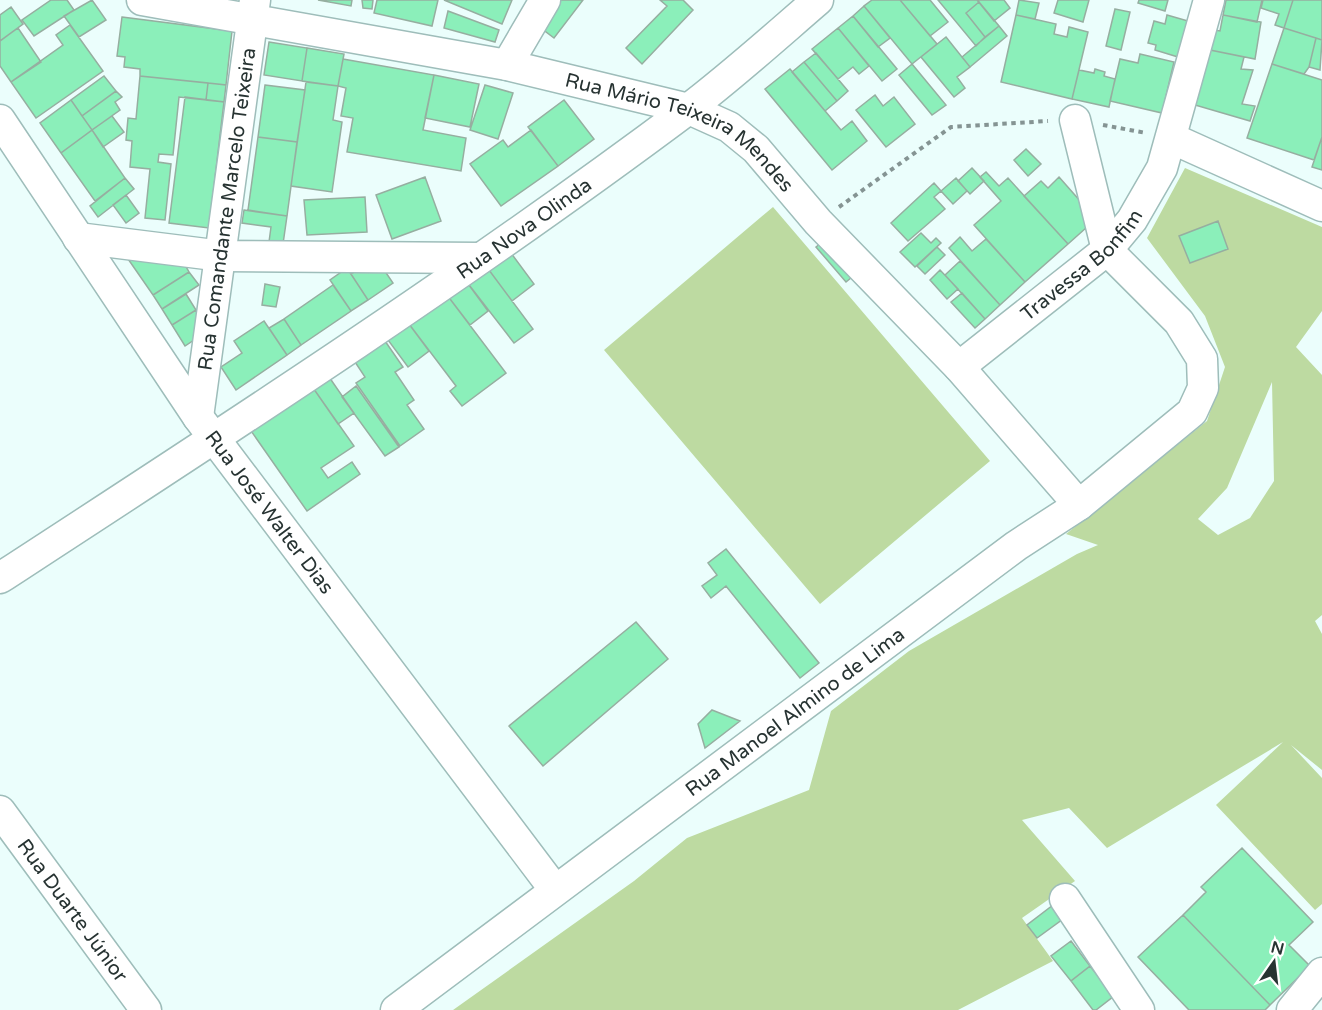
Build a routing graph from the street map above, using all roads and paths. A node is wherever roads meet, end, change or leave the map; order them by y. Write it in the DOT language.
graph roads {
  1 [pos="142,0"];
  2 [pos="545,0"];
  3 [pos="818,0"];
  4 [pos="1209,0"];
  5 [pos="253,11"];
  6 [pos="507,65"];
  7 [pos="689,109"];
  8 [pos="0,120"];
  9 [pos="1075,120"];
  10 [pos="1171,138"];
  11 [pos="1322,206"];
  12 [pos="818,222"];
  13 [pos="78,238"];
  14 [pos="1107,250"];
  15 [pos="222,256"];
  16 [pos="480,258"];
  17 [pos="959,367"];
  18 [pos="207,428"];
  19 [pos="1079,505"];
  20 [pos="0,578"];
  21 [pos="0,811"];
  22 [pos="555,890"];
  23 [pos="1065,899"];
  24 [pos="1322,973"];
  25 [pos="146,1010"];
  26 [pos="396,1010"];
  27 [pos="1139,1010"];
  28 [pos="1292,1010"];
  1 -- 5 [label="street, Rua Mário Teixeira Mendes"];
  2 -- 6 [label="street"];
  3 -- 7 [label="street, Rua Nova Olinda"];
  4 -- 10 [label="street, Travessa Bonfim"];
  5 -- 6 [label="street, Rua Mário Teixeira Mendes"];
  5 -- 15 [label="street, Rua Comandante Marcelo Teixeira"];
  6 -- 7 [label="street, Rua Mário Teixeira Mendes"];
  7 -- 12 [label="street, Rua Mário Teixeira Mendes"];
  7 -- 16 [label="street, Rua Nova Olinda"];
  8 -- 13 [label="street, Rua José Walter Dias"];
  9 -- 10 [label="path"];
  9 -- 12 [label="path"];
  9 -- 14 [label="street"];
  10 -- 11 [label="street"];
  10 -- 14 [label="street, Travessa Bonfim"];
  12 -- 17 [label="street, Rua Mário Teixeira Mendes"];
  13 -- 15 [label="street"];
  13 -- 18 [label="street, Rua José Walter Dias"];
  14 -- 17 [label="street, Travessa Bonfim"];
  14 -- 19 [label="street, Rua Manoel Almino de Lima"];
  15 -- 16 [label="street"];
  15 -- 18 [label="street, Rua Comandante Marcelo Teixeira"];
  16 -- 18 [label="street, Rua Nova Olinda"];
  17 -- 19 [label="street, Rua Mário Teixeira Mendes"];
  18 -- 20 [label="street, Rua Nova Olinda"];
  18 -- 22 [label="street, Rua José Walter Dias"];
  19 -- 22 [label="street, Rua Manoel Almino de Lima"];
  21 -- 25 [label="street, Rua Duarte Júnior"];
  22 -- 26 [label="street, Rua Manoel Almino de Lima"];
  23 -- 27 [label="street"];
  24 -- 28 [label="street"];
}
